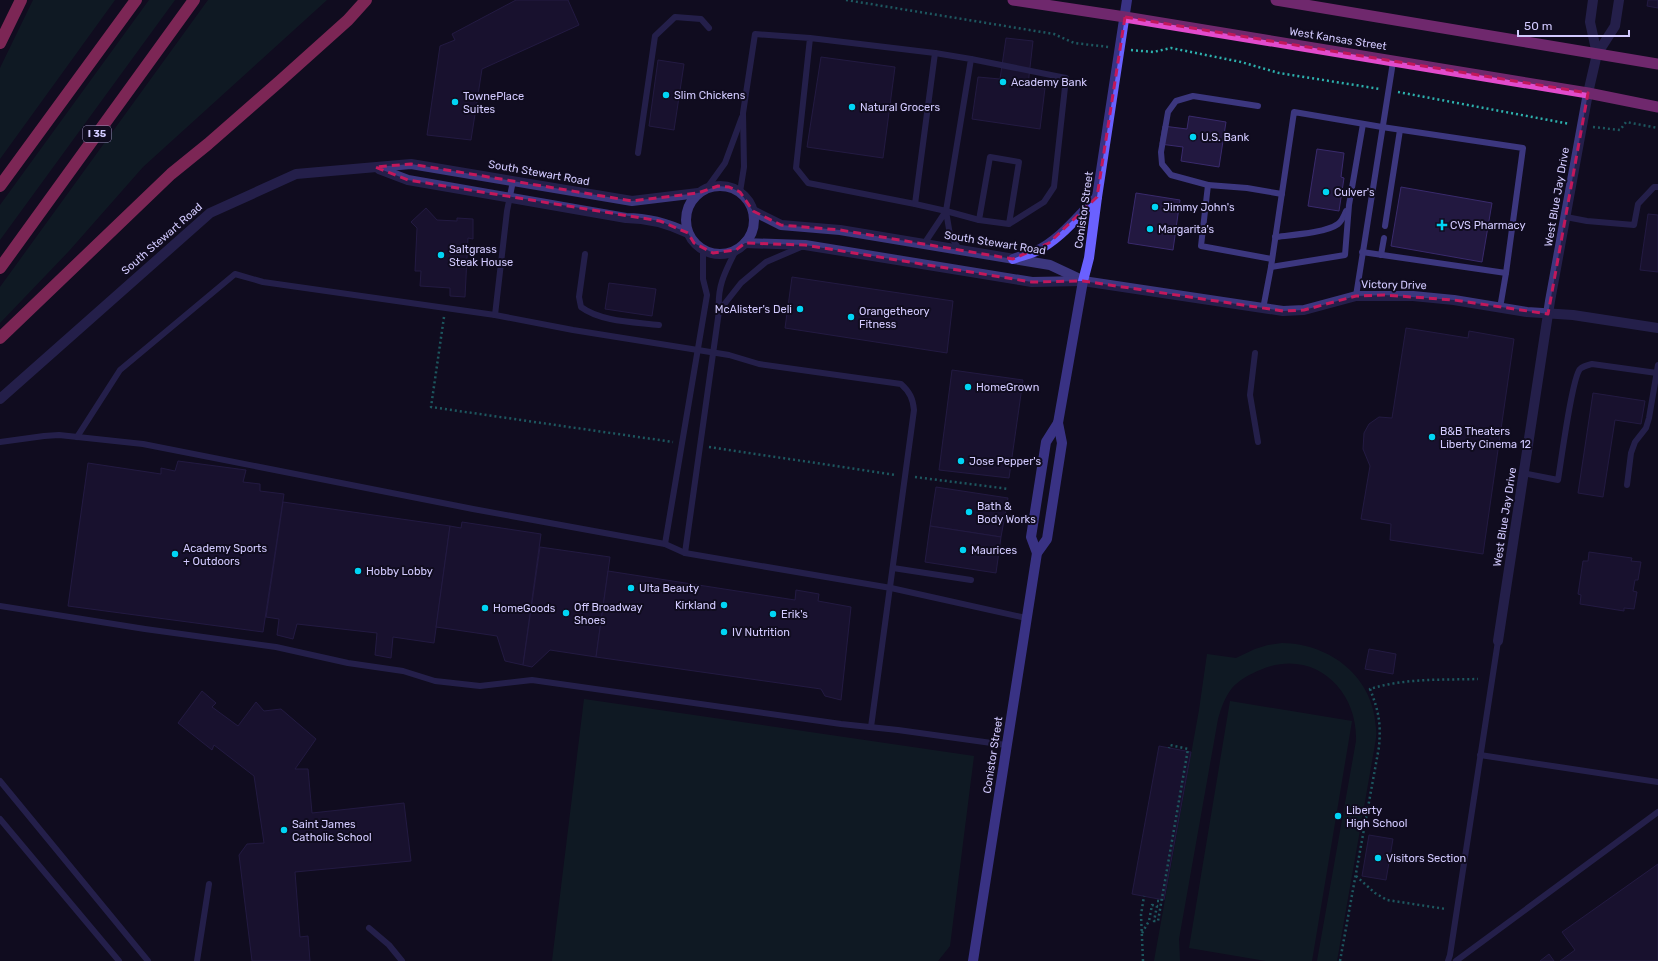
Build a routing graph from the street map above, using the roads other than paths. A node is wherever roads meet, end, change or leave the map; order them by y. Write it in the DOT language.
graph roads {
  1 [pos="21,0"];
  2 [pos="136,0"];
  3 [pos="194,0"];
  4 [pos="366,0"];
  5 [pos="1013,0"];
  6 [pos="1127,0"];
  7 [pos="1276,0"];
  8 [pos="1593,0"];
  9 [pos="1619,0"];
  10 [pos="1125,17"];
  11 [pos="709,28"];
  12 [pos="810,38"];
  13 [pos="0,43"];
  14 [pos="935,53"];
  15 [pos="1597,54"];
  16 [pos="971,59"];
  17 [pos="1393,62"];
  18 [pos="1658,64"];
  19 [pos="1588,94"];
  20 [pos="1258,106"];
  21 [pos="1658,107"];
  22 [pos="743,113"];
  23 [pos="1363,124"];
  24 [pos="1382,127"];
  25 [pos="1400,130"];
  26 [pos="638,153"];
  27 [pos="375,167"];
  28 [pos="513,181"];
  29 [pos="1208,185"];
  30 [pos="0,186"];
  31 [pos="1658,187"];
  32 [pos="708,188"];
  33 [pos="740,192"];
  34 [pos="698,193"];
  35 [pos="1282,194"];
  36 [pos="510,197"];
  37 [pos="1097,197"];
  38 [pos="915,204"];
  39 [pos="1349,205"];
  40 [pos="753,211"];
  41 [pos="946,211"];
  42 [pos="1566,217"];
  43 [pos="979,220"];
  44 [pos="1009,224"];
  45 [pos="1385,226"];
  46 [pos="688,233"];
  47 [pos="1275,237"];
  48 [pos="1384,238"];
  49 [pos="745,243"];
  50 [pos="924,244"];
  51 [pos="805,245"];
  52 [pos="959,249"];
  53 [pos="703,250"];
  54 [pos="736,250"];
  55 [pos="1362,252"];
  56 [pos="585,254"];
  57 [pos="1381,255"];
  58 [pos="1013,259"];
  59 [pos="1272,259"];
  60 [pos="1271,267"];
  61 [pos="0,268"];
  62 [pos="1506,273"];
  63 [pos="1083,281"];
  64 [pos="1356,296"];
  65 [pos="1500,308"];
  66 [pos="1263,309"];
  67 [pos="719,311"];
  68 [pos="1548,314"];
  69 [pos="495,315"];
  70 [pos="659,325"];
  71 [pos="1658,328"];
  72 [pos="0,338"];
  73 [pos="698,351"];
  74 [pos="713,353"];
  75 [pos="1254,353"];
  76 [pos="1658,365"];
  77 [pos="1657,373"];
  78 [pos="0,399"];
  79 [pos="1058,423"];
  80 [pos="76,436"];
  81 [pos="0,442"];
  82 [pos="1258,442"];
  83 [pos="1523,473"];
  84 [pos="1627,485"];
  85 [pos="665,544"];
  86 [pos="685,553"];
  87 [pos="1037,553"];
  88 [pos="893,568"];
  89 [pos="971,580"];
  90 [pos="891,588"];
  91 [pos="0,606"];
  92 [pos="1026,618"];
  93 [pos="1498,641"];
  94 [pos="871,727"];
  95 [pos="1006,745"];
  96 [pos="1480,755"];
  97 [pos="0,781"];
  98 [pos="1658,782"];
  99 [pos="1658,812"];
  100 [pos="0,819"];
  101 [pos="209,884"];
  102 [pos="369,928"];
  103 [pos="119,961"];
  104 [pos="148,961"];
  105 [pos="197,961"];
  106 [pos="402,961"];
  107 [pos="973,961"];
  108 [pos="1448,961"];
  109 [pos="1456,961"];
  1 -- 13 [label="highway"];
  2 -- 30 [label="highway"];
  3 -- 61 [label="highway, I 35"];
  4 -- 72 [label="highway"];
  5 -- 10 [label="highway, West Kansas Street"];
  6 -- 10 [label="main road, Conistor Street"];
  7 -- 15 [label="highway"];
  8 -- 15 [label="street"];
  9 -- 15 [label="street"];
  10 -- 17 [label="highway, West Kansas Street"];
  10 -- 37 [label="main road, Conistor Street"];
  11 -- 26 [label="lane"];
  12 -- 14 [label="lane"];
  12 -- 22 [label="lane"];
  12 -- 38 [label="lane"];
  14 -- 16 [label="lane"];
  14 -- 38 [label="lane"];
  15 -- 18 [label="highway"];
  15 -- 19 [label="street, West Blue Jay Drive"];
  16 -- 41 [label="lane"];
  16 -- 44 [label="lane"];
  17 -- 19 [label="highway, West Kansas Street"];
  17 -- 24 [label="lane"];
  19 -- 21 [label="highway, West Kansas Street"];
  19 -- 42 [label="street, West Blue Jay Drive"];
  20 -- 29 [label="lane"];
  22 -- 32 [label="lane"];
  22 -- 33 [label="lane"];
  23 -- 24 [label="lane"];
  23 -- 35 [label="lane"];
  23 -- 39 [label="lane"];
  24 -- 25 [label="lane"];
  24 -- 55 [label="lane"];
  25 -- 45 [label="lane"];
  25 -- 62 [label="lane"];
  27 -- 28 [label="street, South Stewart Road"];
  27 -- 36 [label="street, South Stewart Road"];
  27 -- 78 [label="street, South Stewart Road"];
  28 -- 34 [label="street, South Stewart Road"];
  28 -- 36 [label="lane"];
  29 -- 35 [label="lane"];
  29 -- 59 [label="lane"];
  31 -- 42 [label="lane"];
  32 -- 33 [label="street"];
  32 -- 34 [label="street"];
  33 -- 40 [label="street"];
  34 -- 46 [label="street"];
  35 -- 47 [label="lane"];
  36 -- 46 [label="street, South Stewart Road"];
  36 -- 69 [label="lane"];
  37 -- 58 [label="main road"];
  37 -- 63 [label="main road, Conistor Street"];
  38 -- 41 [label="lane"];
  39 -- 47 [label="lane"];
  39 -- 60 [label="lane"];
  40 -- 49 [label="street"];
  40 -- 50 [label="street, South Stewart Road"];
  41 -- 43 [label="lane"];
  41 -- 50 [label="lane"];
  41 -- 52 [label="lane"];
  42 -- 68 [label="street, West Blue Jay Drive"];
  43 -- 44 [label="lane"];
  43 -- 44 [label="lane"];
  46 -- 53 [label="street"];
  47 -- 59 [label="lane"];
  48 -- 57 [label="lane"];
  49 -- 51 [label="street"];
  49 -- 54 [label="street"];
  50 -- 52 [label="street, South Stewart Road"];
  51 -- 63 [label="street"];
  51 -- 67 [label="lane"];
  52 -- 58 [label="street, South Stewart Road"];
  53 -- 54 [label="street"];
  53 -- 73 [label="lane"];
  54 -- 67 [label="lane"];
  55 -- 57 [label="lane"];
  55 -- 64 [label="lane"];
  56 -- 70 [label="lane"];
  57 -- 62 [label="lane"];
  58 -- 63 [label="street, South Stewart Road"];
  59 -- 60 [label="lane"];
  60 -- 66 [label="lane"];
  62 -- 65 [label="lane"];
  63 -- 66 [label="street, Victory Drive"];
  63 -- 79 [label="main road, Conistor Street"];
  64 -- 65 [label="street, Victory Drive"];
  64 -- 66 [label="street, Victory Drive"];
  65 -- 68 [label="street, Victory Drive"];
  67 -- 74 [label="lane"];
  68 -- 71 [label="street, Victory Drive"];
  68 -- 83 [label="street, West Blue Jay Drive"];
  69 -- 73 [label="lane"];
  69 -- 80 [label="lane"];
  73 -- 74 [label="lane"];
  73 -- 85 [label="lane"];
  74 -- 86 [label="lane"];
  74 -- 88 [label="lane"];
  75 -- 82 [label="lane"];
  76 -- 77 [label="lane"];
  77 -- 83 [label="lane"];
  77 -- 84 [label="lane"];
  79 -- 87 [label="main road, Conistor Street"];
  79 -- 87 [label="main road, Conistor Street"];
  80 -- 81 [label="lane"];
  80 -- 85 [label="lane"];
  83 -- 93 [label="street, West Blue Jay Drive"];
  85 -- 86 [label="lane"];
  86 -- 90 [label="lane"];
  87 -- 92 [label="main road, Conistor Street"];
  88 -- 89 [label="lane"];
  88 -- 90 [label="lane"];
  90 -- 92 [label="lane"];
  90 -- 94 [label="lane"];
  91 -- 94 [label="lane"];
  92 -- 95 [label="main road, Conistor Street"];
  93 -- 96 [label="lane, West Blue Jay Drive"];
  94 -- 95 [label="lane"];
  95 -- 107 [label="main road, Conistor Street"];
  96 -- 98 [label="lane"];
  96 -- 108 [label="lane, West Blue Jay Drive"];
  97 -- 104 [label="lane"];
  99 -- 109 [label="lane"];
  100 -- 103 [label="lane"];
  101 -- 105 [label="lane"];
  102 -- 106 [label="lane"];
}
